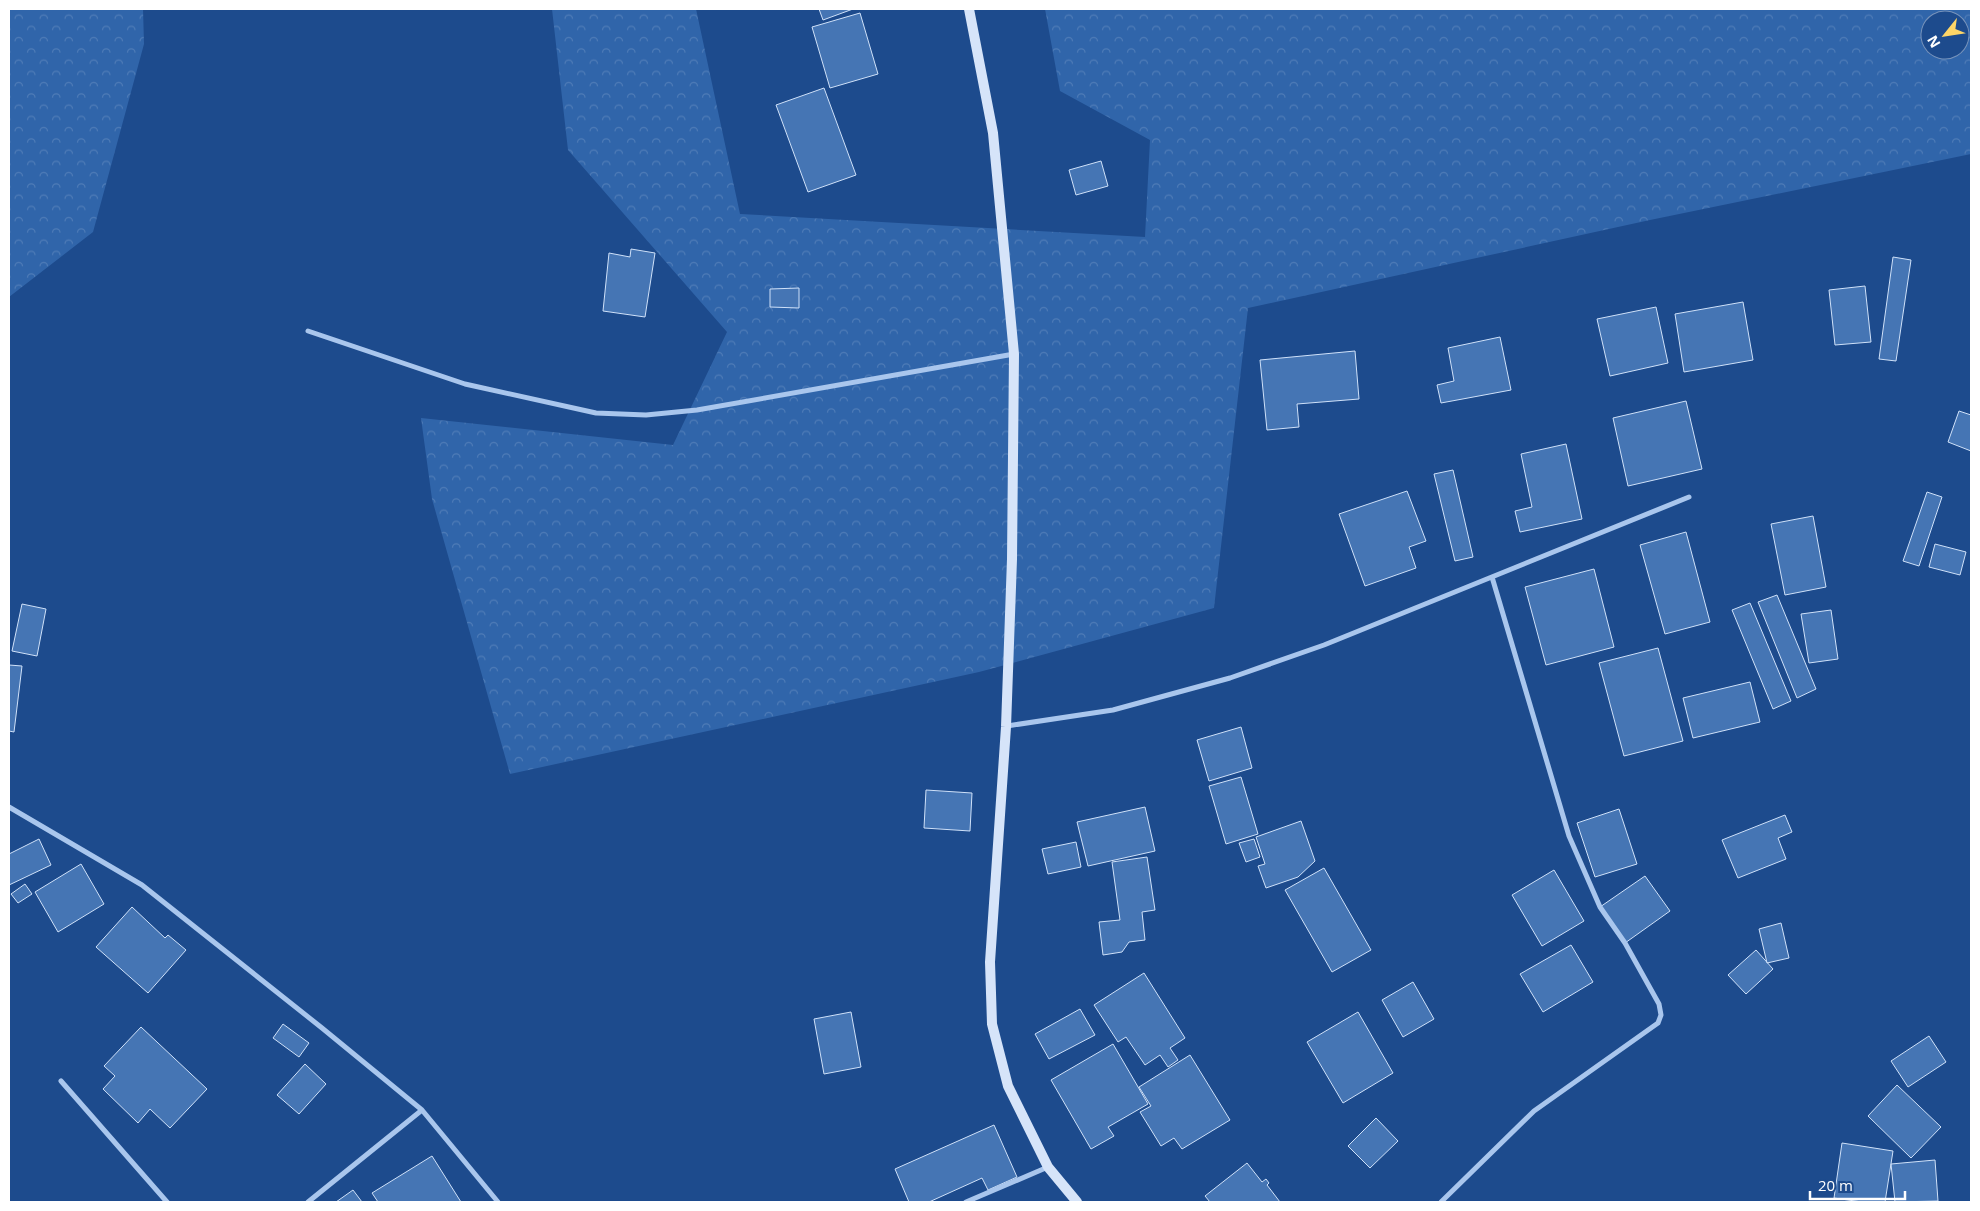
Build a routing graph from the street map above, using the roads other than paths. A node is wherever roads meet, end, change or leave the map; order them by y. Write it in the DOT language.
graph roads {
  1 [pos="969,9"];
  2 [pos="308,331"];
  3 [pos="1014,354"];
  4 [pos="1688,496"];
  5 [pos="1492,577"];
  6 [pos="1006,726"];
  7 [pos="9,808"];
  8 [pos="61,1081"];
  9 [pos="422,1110"];
  10 [pos="1048,1167"];
  11 [pos="167,1202"];
  12 [pos="308,1202"];
  13 [pos="498,1202"];
  14 [pos="966,1202"];
  15 [pos="1077,1202"];
  16 [pos="1441,1202"];
  1 -- 3 [label="street"];
  2 -- 3 [label="street"];
  3 -- 6 [label="street"];
  4 -- 5 [label="street"];
  5 -- 6 [label="street"];
  5 -- 16 [label="street"];
  6 -- 10 [label="street"];
  7 -- 9 [label="street"];
  8 -- 11 [label="street"];
  9 -- 12 [label="street"];
  9 -- 13 [label="street"];
  10 -- 14 [label="street"];
  10 -- 15 [label="street"];
}
